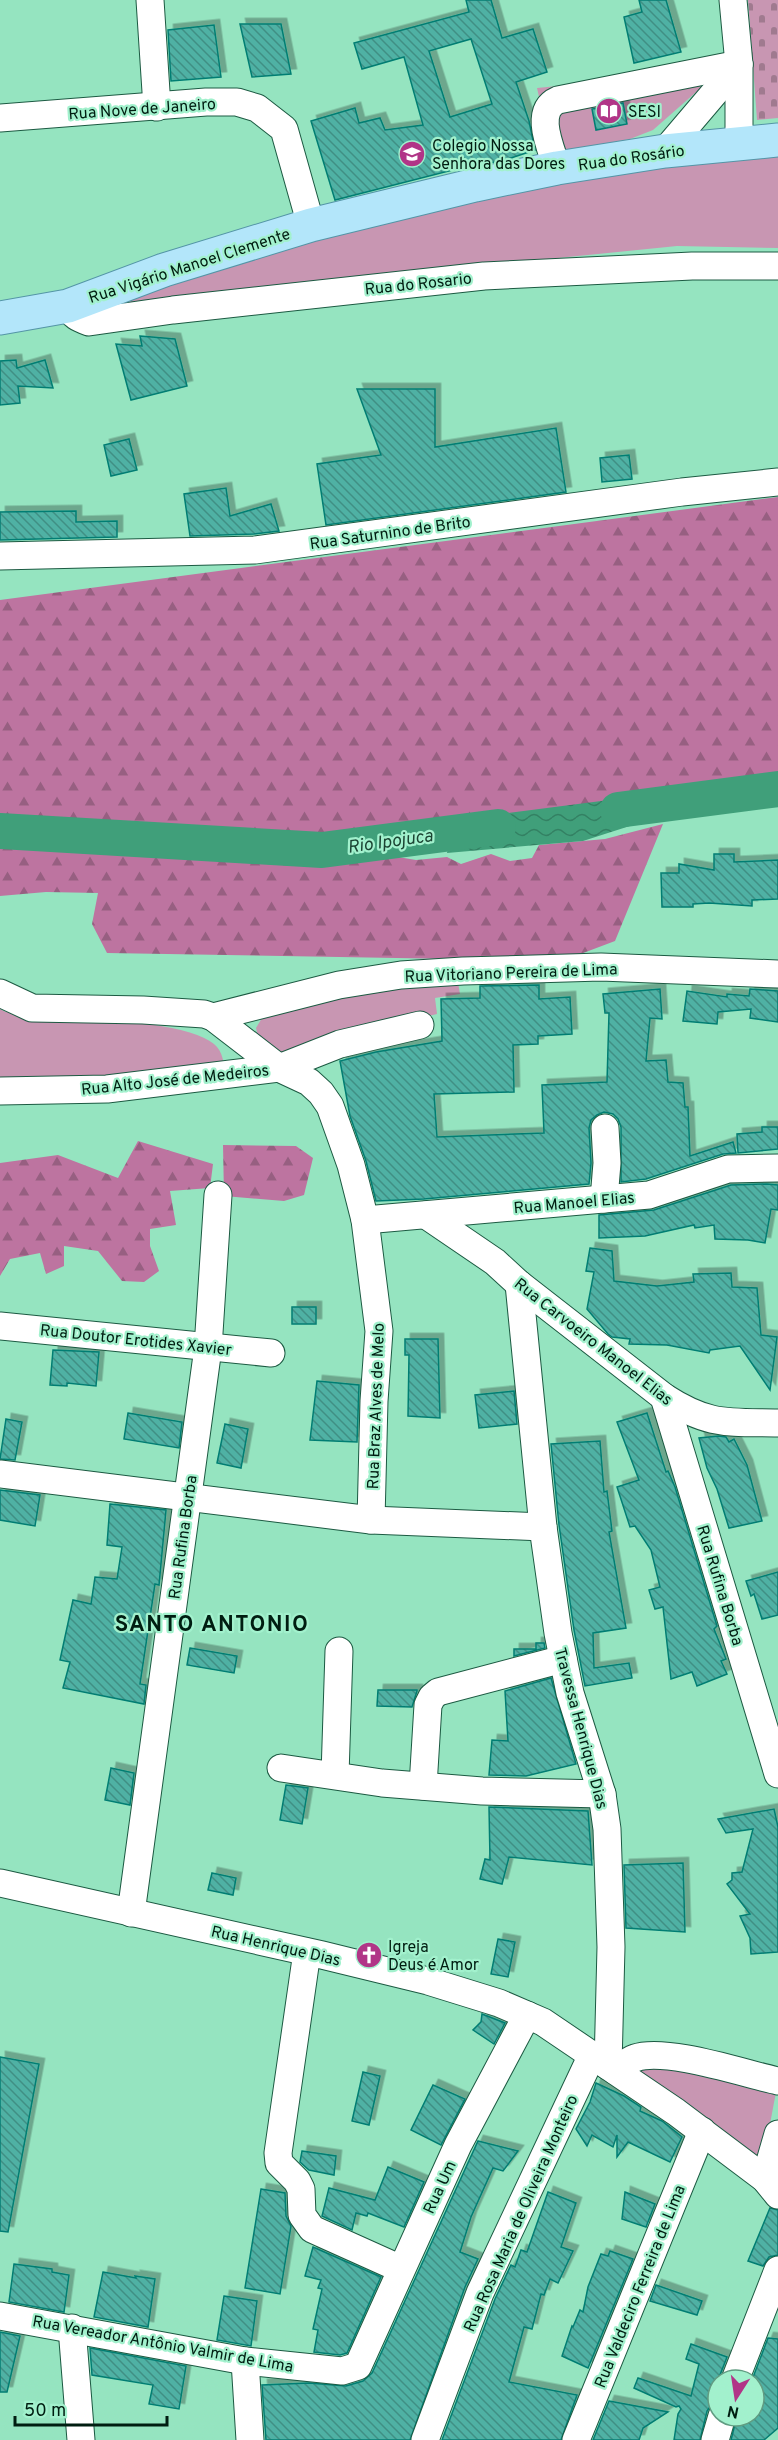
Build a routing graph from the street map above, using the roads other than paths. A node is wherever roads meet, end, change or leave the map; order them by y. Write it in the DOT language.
graph roads {
  1 [pos="150,0"];
  2 [pos="734,0"];
  3 [pos="739,64"];
  4 [pos="157,107"];
  5 [pos="0,118"];
  6 [pos="778,140"];
  7 [pos="739,142"];
  8 [pos="665,151"];
  9 [pos="557,168"];
  10 [pos="311,225"];
  11 [pos="778,266"];
  12 [pos="68,306"];
  13 [pos="0,318"];
  14 [pos="778,482"];
  15 [pos="0,556"];
  16 [pos="778,974"];
  17 [pos="0,993"];
  18 [pos="213,1017"];
  19 [pos="420,1025"];
  20 [pos="279,1068"];
  21 [pos="0,1091"];
  22 [pos="605,1128"];
  23 [pos="778,1168"];
  24 [pos="218,1195"];
  25 [pos="604,1200"];
  26 [pos="426,1215"];
  27 [pos="365,1220"];
  28 [pos="519,1284"];
  29 [pos="0,1326"];
  30 [pos="208,1348"];
  31 [pos="271,1353"];
  32 [pos="664,1397"];
  33 [pos="778,1423"];
  34 [pos="0,1474"];
  35 [pos="187,1499"];
  36 [pos="371,1520"];
  37 [pos="543,1527"];
  38 [pos="339,1651"];
  39 [pos="563,1659"];
  40 [pos="777,1767"];
  41 [pos="281,1768"];
  42 [pos="335,1775"];
  43 [pos="423,1786"];
  44 [pos="602,1794"];
  45 [pos="0,1883"];
  46 [pos="131,1913"];
  47 [pos="307,1952"];
  48 [pos="527,2015"];
  49 [pos="605,2064"];
  50 [pos="778,2081"];
  51 [pos="702,2131"];
  52 [pos="778,2134"];
  53 [pos="772,2187"];
  54 [pos="401,2269"];
  55 [pos="778,2270"];
  56 [pos="0,2316"];
  57 [pos="72,2328"];
  58 [pos="245,2361"];
  59 [pos="360,2362"];
  60 [pos="740,2368"];
  61 [pos="81,2440"];
  62 [pos="250,2440"];
  63 [pos="425,2440"];
  64 [pos="576,2440"];
  1 -- 4 [label="street"];
  2 -- 3 [label="street"];
  3 -- 7 [label="street"];
  3 -- 8 [label="street"];
  3 -- 9 [label="street"];
  4 -- 5 [label="street, Rua Nove de Janeiro"];
  4 -- 10 [label="street, Rua Nove de Janeiro"];
  6 -- 7 [label="main road, Rua do Rosário"];
  7 -- 8 [label="main road, Rua do Rosário"];
  8 -- 9 [label="main road, Rua do Rosário"];
  9 -- 10 [label="main road, Rua do Rosário"];
  10 -- 12 [label="main road, Rua Vigário Manoel Clemente"];
  11 -- 12 [label="street, Rua do Rosario"];
  12 -- 13 [label="main road, Rua Vigário Manoel Clemente"];
  14 -- 15 [label="street, Rua Saturnino de Brito"];
  16 -- 18 [label="street, Rua Vitoriano Pereira de Lima"];
  17 -- 18 [label="street, Rua Vitoriano Pereira de Lima"];
  18 -- 20 [label="street, Rua Braz Alves de Melo"];
  19 -- 20 [label="street, Rua Alto José de Medeiros"];
  20 -- 21 [label="street, Rua Alto José de Medeiros"];
  20 -- 27 [label="street, Rua Braz Alves de Melo"];
  22 -- 25 [label="street"];
  23 -- 25 [label="street, Rua Manoel Elias"];
  24 -- 30 [label="street, Rua Rufina Borba"];
  25 -- 26 [label="street, Rua Manoel Elias"];
  26 -- 27 [label="street, Rua Manoel Elias"];
  26 -- 28 [label="street, Rua Carvoeiro Manoel Elias"];
  27 -- 36 [label="street, Rua Braz Alves de Melo"];
  28 -- 32 [label="street, Rua Carvoeiro Manoel Elias"];
  28 -- 37 [label="street, Travessa Henrique Dias"];
  29 -- 30 [label="street, Rua Doutor Erotides Xavier"];
  30 -- 31 [label="street, Rua Doutor Erotides Xavier"];
  30 -- 35 [label="street, Rua Rufina Borba"];
  32 -- 33 [label="street, Rua Carvoeiro Manoel Elias"];
  32 -- 40 [label="street, Rua Rufina Borba"];
  34 -- 35 [label="street"];
  35 -- 36 [label="street"];
  35 -- 46 [label="street, Rua Rufina Borba"];
  36 -- 37 [label="street"];
  37 -- 39 [label="street, Travessa Henrique Dias"];
  38 -- 42 [label="street"];
  39 -- 43 [label="street"];
  39 -- 44 [label="street, Travessa Henrique Dias"];
  41 -- 42 [label="street"];
  42 -- 43 [label="street"];
  43 -- 44 [label="street"];
  44 -- 49 [label="street, Travessa Henrique Dias"];
  45 -- 46 [label="street, Rua Henrique Dias"];
  46 -- 47 [label="street, Rua Henrique Dias"];
  47 -- 48 [label="street, Rua Henrique Dias"];
  47 -- 54 [label="street"];
  48 -- 49 [label="street, Rua Henrique Dias"];
  48 -- 54 [label="street, Rua Um"];
  49 -- 50 [label="street"];
  49 -- 51 [label="street, Rua Henrique Dias"];
  49 -- 63 [label="street, Rua Rosa Maria de Oliveira Monteiro"];
  51 -- 53 [label="street, Rua Henrique Dias"];
  51 -- 64 [label="street, Rua Valdeciro Ferreira de Lima"];
  52 -- 53 [label="street"];
  54 -- 59 [label="street, Rua Um"];
  55 -- 60 [label="street"];
  56 -- 57 [label="street, Rua Vereador Antônio Valmir de Lima"];
  57 -- 58 [label="street, Rua Vereador Antônio Valmir de Lima"];
  57 -- 61 [label="street"];
  58 -- 59 [label="street, Rua Vereador Antônio Valmir de Lima"];
  58 -- 62 [label="street"];
}
